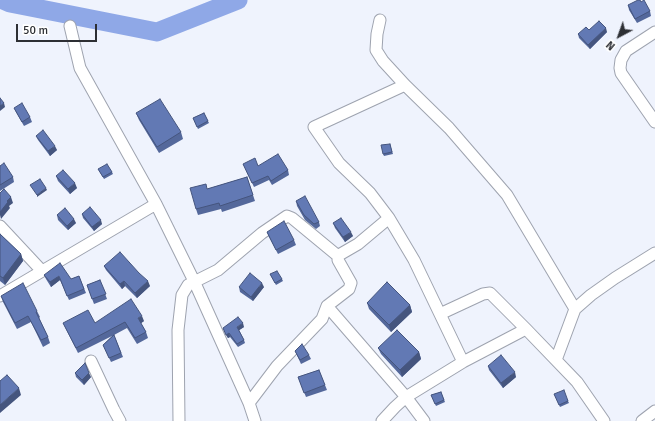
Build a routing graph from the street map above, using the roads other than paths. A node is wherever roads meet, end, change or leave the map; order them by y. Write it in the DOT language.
graph roads {
  1 [pos="380,20"];
  2 [pos="70,26"];
  3 [pos="655,32"];
  4 [pos="406,85"];
  5 [pos="655,122"];
  6 [pos="156,204"];
  7 [pos="389,218"];
  8 [pos="0,226"];
  9 [pos="655,253"];
  10 [pos="338,256"];
  11 [pos="42,271"];
  12 [pos="194,281"];
  13 [pos="0,296"];
  14 [pos="327,306"];
  15 [pos="575,309"];
  16 [pos="440,314"];
  17 [pos="526,328"];
  18 [pos="556,360"];
  19 [pos="91,361"];
  20 [pos="463,362"];
  21 [pos="406,397"];
  22 [pos="249,403"];
  23 [pos="655,411"];
  24 [pos="120,421"];
  25 [pos="179,421"];
  26 [pos="255,421"];
  27 [pos="382,421"];
  28 [pos="424,421"];
  29 [pos="604,421"];
  30 [pos="642,421"];
  1 -- 4 [label="street"];
  2 -- 6 [label="street"];
  3 -- 5 [label="street"];
  4 -- 7 [label="street"];
  4 -- 15 [label="street"];
  6 -- 11 [label="street"];
  6 -- 12 [label="street"];
  7 -- 10 [label="street"];
  7 -- 16 [label="street"];
  8 -- 11 [label="street"];
  9 -- 15 [label="street"];
  10 -- 12 [label="street"];
  10 -- 14 [label="street"];
  11 -- 13 [label="street"];
  12 -- 22 [label="street"];
  12 -- 25 [label="street"];
  14 -- 21 [label="street"];
  14 -- 22 [label="street"];
  15 -- 18 [label="street"];
  16 -- 17 [label="street"];
  16 -- 20 [label="street"];
  17 -- 18 [label="street"];
  17 -- 20 [label="street"];
  18 -- 29 [label="street"];
  19 -- 24 [label="street"];
  20 -- 21 [label="street"];
  21 -- 27 [label="street"];
  21 -- 28 [label="street"];
  22 -- 26 [label="street"];
  23 -- 30 [label="street"];
}
